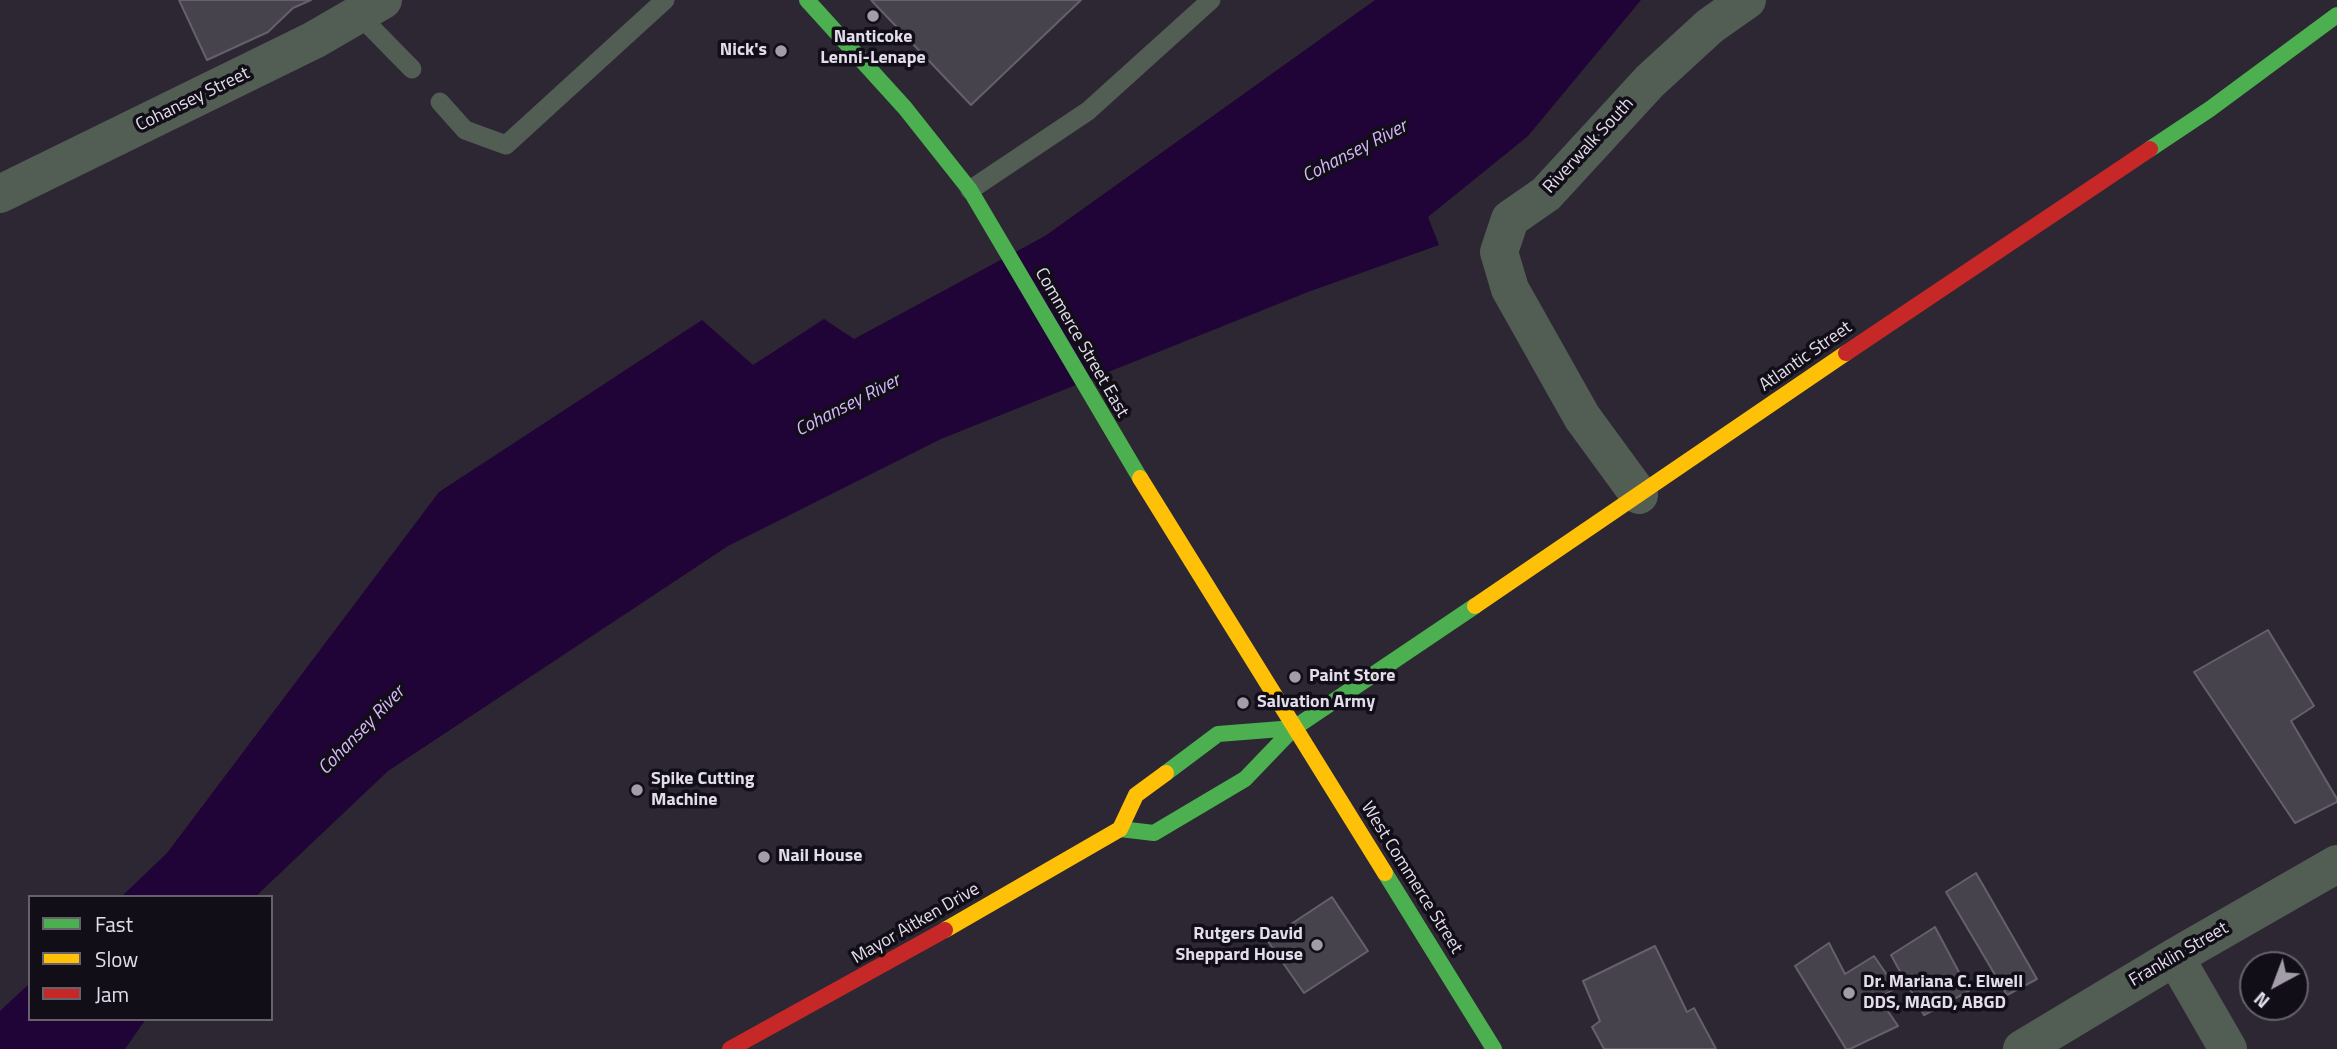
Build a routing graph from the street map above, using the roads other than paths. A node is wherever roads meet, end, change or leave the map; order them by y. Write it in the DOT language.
graph roads {
  1 [pos="665,0"];
  2 [pos="807,0"];
  3 [pos="1211,0"];
  4 [pos="1747,0"];
  5 [pos="371,7"];
  6 [pos="2337,15"];
  7 [pos="412,69"];
  8 [pos="440,102"];
  9 [pos="970,190"];
  10 [pos="0,194"];
  11 [pos="1639,495"];
  12 [pos="1294,728"];
  13 [pos="1120,829"];
  14 [pos="2337,864"];
  15 [pos="2175,957"];
  16 [pos="730,1049"];
  17 [pos="1494,1049"];
  18 [pos="2022,1049"];
  19 [pos="2228,1049"];
  1 -- 8 [label="lane"];
  2 -- 9 [label="street, Commerce Street East"];
  3 -- 9 [label="lane"];
  4 -- 11 [label="street, Riverwalk South"];
  5 -- 7 [label="lane"];
  5 -- 10 [label="street, Cohansey Street"];
  6 -- 11 [label="street, Atlantic Street"];
  9 -- 12 [label="street, Commerce Street East"];
  11 -- 12 [label="street, Atlantic Street"];
  12 -- 13 [label="street"];
  12 -- 13 [label="street"];
  12 -- 17 [label="street, West Commerce Street"];
  13 -- 16 [label="street, Mayor Aitken Drive"];
  14 -- 15 [label="street, Franklin Street"];
  15 -- 18 [label="street, Franklin Street"];
  15 -- 19 [label="street"];
}
